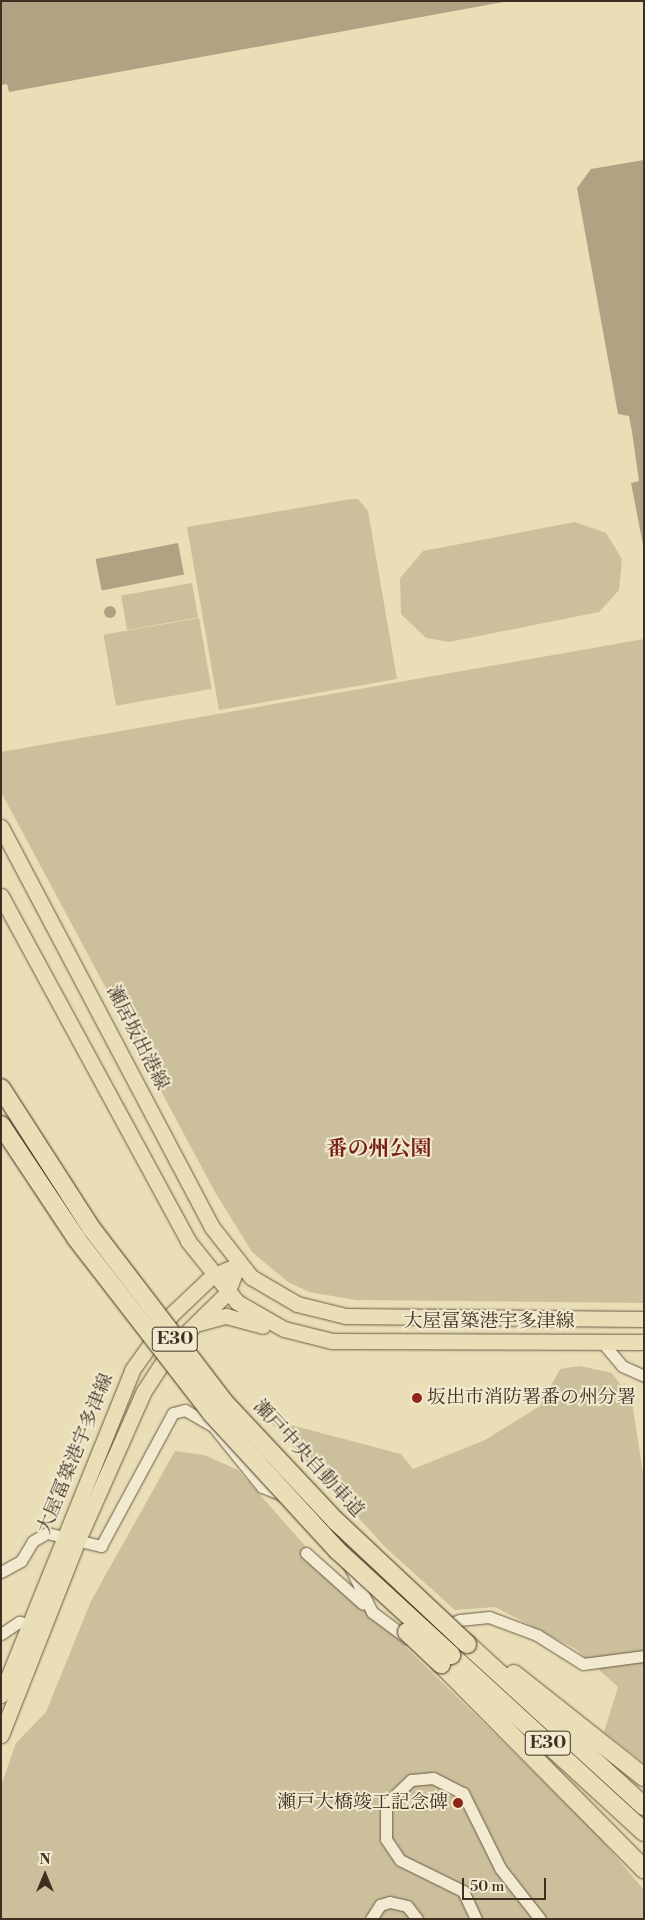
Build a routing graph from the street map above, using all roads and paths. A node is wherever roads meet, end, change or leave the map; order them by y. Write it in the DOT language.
graph roads {
  1 [pos="1,827"];
  2 [pos="1,896"];
  3 [pos="1,1088"];
  4 [pos="1,1124"];
  5 [pos="238,1266"];
  6 [pos="212,1276"];
  7 [pos="227,1293"];
  8 [pos="491,1317"];
  9 [pos="644,1319"];
  10 [pos="187,1330"];
  11 [pos="332,1341"];
  12 [pos="491,1342"];
  13 [pos="602,1342"];
  14 [pos="644,1342"];
  15 [pos="644,1376"];
  16 [pos="71,1539"];
  17 [pos="306,1553"];
  18 [pos="1,1572"];
  19 [pos="372,1612"];
  20 [pos="29,1624"];
  21 [pos="1,1634"];
  22 [pos="470,1643"];
  23 [pos="644,1656"];
  24 [pos="446,1660"];
  25 [pos="1,1695"];
  26 [pos="1,1735"];
  27 [pos="644,1777"];
  28 [pos="644,1806"];
  29 [pos="644,1832"];
  30 [pos="644,1870"];
  31 [pos="371,1919"];
  32 [pos="417,1919"];
  33 [pos="476,1919"];
  34 [pos="540,1919"];
  1 -- 5 [label="main road, 瀬居坂出港線"];
  2 -- 6 [label="main road"];
  3 -- 22 [label="highway, 瀬戸中央自動車道 / E30, bridge"];
  4 -- 24 [label="highway, E30, bridge"];
  5 -- 6 [label="main road, 大屋冨築港宇多津線"];
  5 -- 7 [label="main road, 大屋冨築港宇多津線"];
  5 -- 8 [label="main road, 大屋冨築港宇多津線"];
  6 -- 7 [label="main road"];
  6 -- 16 [label="main road, 大屋冨築港宇多津線"];
  7 -- 10 [label="main road, 大屋冨築港宇多津線"];
  7 -- 11 [label="main road, 大屋冨築港宇多津線"];
  8 -- 9 [label="main road, 大屋冨築港宇多津線"];
  8 -- 12 [label="main road"];
  10 -- 11 [label="main road"];
  10 -- 16 [label="main road, 大屋冨築港宇多津線"];
  11 -- 12 [label="main road, 大屋冨築港宇多津線"];
  12 -- 13 [label="main road, 大屋冨築港宇多津線"];
  13 -- 14 [label="main road, 大屋冨築港宇多津線"];
  13 -- 15 [label="street"];
  16 -- 18 [label="street"];
  16 -- 19 [label="street"];
  16 -- 20 [label="main road, 大屋冨築港宇多津線"];
  16 -- 26 [label="main road, 大屋冨築港宇多津線"];
  17 -- 19 [label="street"];
  19 -- 23 [label="street"];
  20 -- 21 [label="street"];
  20 -- 25 [label="main road, 大屋冨築港宇多津線"];
  22 -- 27 [label="highway"];
  22 -- 28 [label="highway, E30"];
  24 -- 29 [label="highway, E30"];
  24 -- 30 [label="highway"];
  31 -- 32 [label="street"];
  33 -- 34 [label="street"];
}
